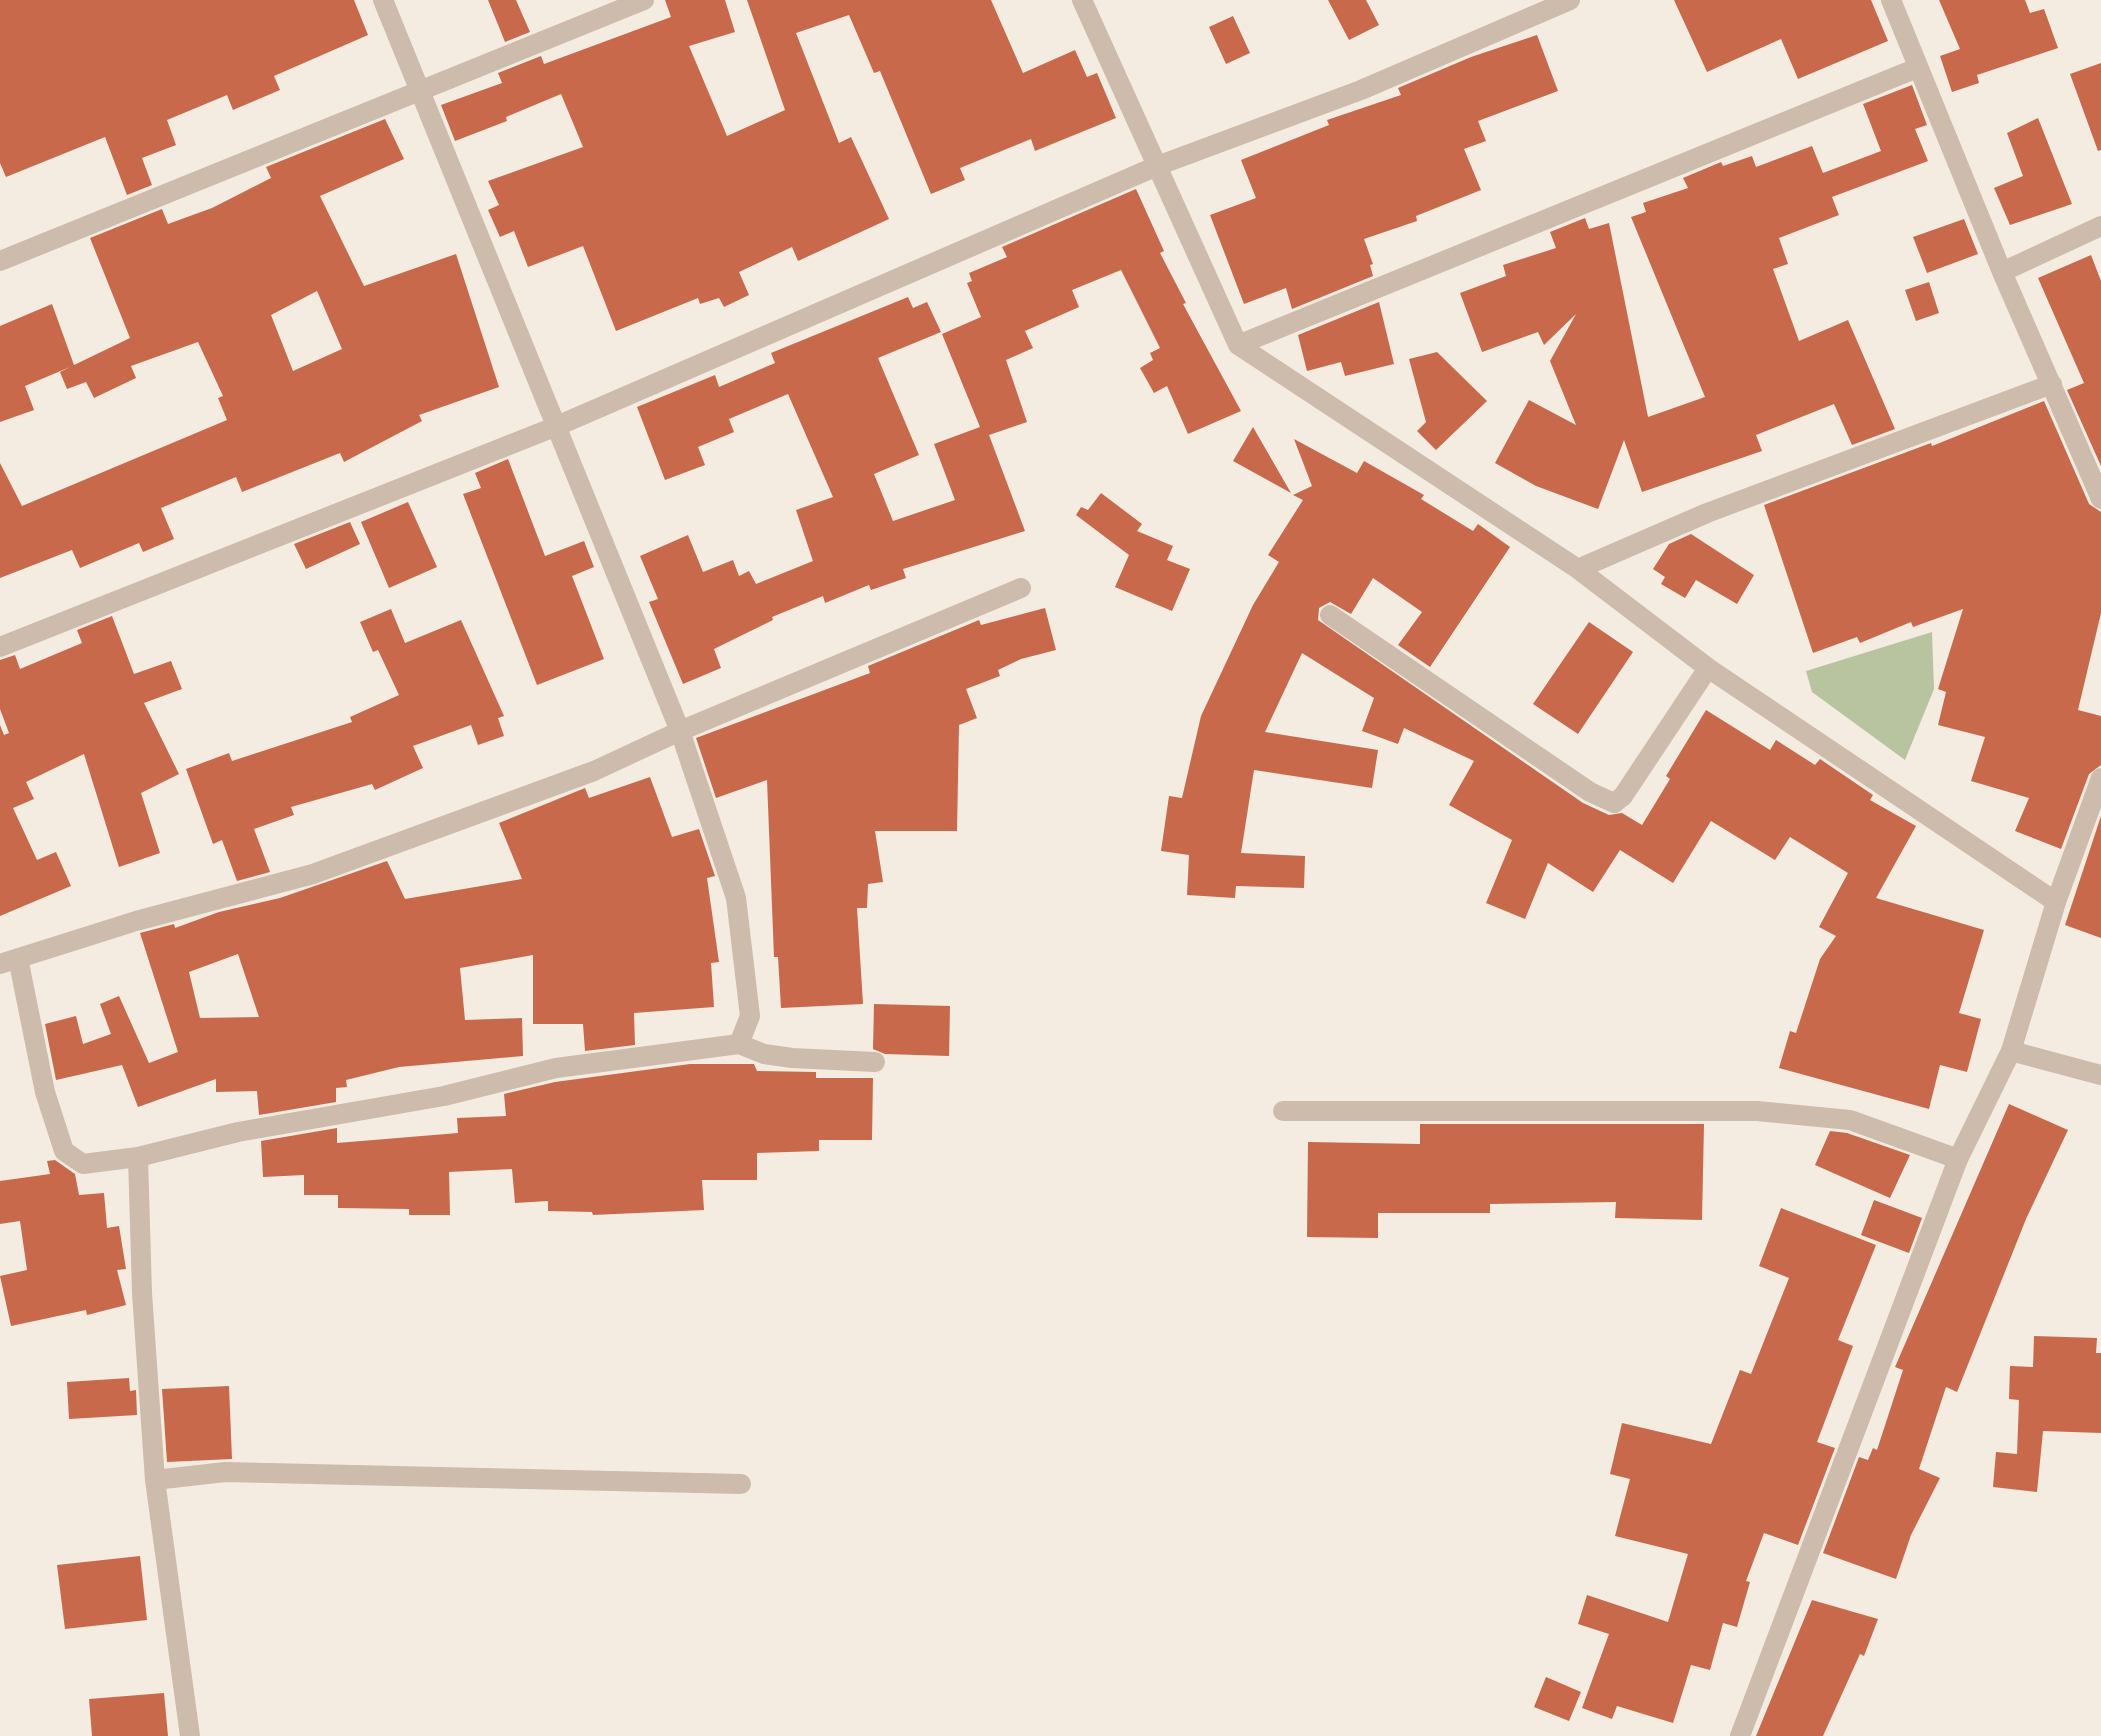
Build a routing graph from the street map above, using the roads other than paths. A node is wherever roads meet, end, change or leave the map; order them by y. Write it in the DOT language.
graph roads {
  1 [pos="383,0"];
  2 [pos="644,0"];
  3 [pos="1082,0"];
  4 [pos="1570,0"];
  5 [pos="1891,0"];
  6 [pos="1917,68"];
  7 [pos="421,92"];
  8 [pos="1157,166"];
  9 [pos="2101,226"];
  10 [pos="0,261"];
  11 [pos="2002,272"];
  12 [pos="1238,345"];
  13 [pos="2052,384"];
  14 [pos="557,426"];
  15 [pos="2101,499"];
  16 [pos="1578,569"];
  17 [pos="1021,588"];
  18 [pos="1330,615"];
  19 [pos="0,647"];
  20 [pos="1708,668"];
  21 [pos="680,731"];
  22 [pos="2101,778"];
  23 [pos="2056,902"];
  24 [pos="9,961"];
  25 [pos="739,1044"];
  26 [pos="2011,1051"];
  27 [pos="875,1062"];
  28 [pos="2101,1075"];
  29 [pos="1283,1111"];
  30 [pos="138,1157"];
  31 [pos="1958,1159"];
  32 [pos="155,1480"];
  33 [pos="741,1484"];
  34 [pos="190,1736"];
  35 [pos="1740,1736"];
  1 -- 7 [label="street"];
  2 -- 7 [label="street"];
  3 -- 8 [label="street"];
  4 -- 8 [label="street"];
  5 -- 6 [label="street"];
  6 -- 11 [label="street"];
  6 -- 12 [label="street"];
  7 -- 10 [label="street"];
  7 -- 14 [label="street"];
  8 -- 12 [label="street"];
  8 -- 14 [label="street"];
  9 -- 11 [label="street"];
  11 -- 13 [label="street"];
  12 -- 16 [label="street"];
  13 -- 15 [label="street"];
  13 -- 16 [label="street"];
  14 -- 19 [label="street"];
  14 -- 21 [label="street"];
  16 -- 20 [label="street"];
  17 -- 21 [label="street"];
  18 -- 20 [label="street"];
  20 -- 23 [label="street"];
  21 -- 24 [label="street"];
  21 -- 25 [label="street"];
  22 -- 23 [label="street"];
  23 -- 26 [label="street"];
  24 -- 30 [label="street"];
  25 -- 27 [label="street"];
  25 -- 30 [label="street"];
  26 -- 28 [label="street"];
  26 -- 31 [label="street"];
  29 -- 31 [label="street"];
  30 -- 32 [label="street"];
  31 -- 35 [label="street"];
  32 -- 33 [label="street"];
  32 -- 34 [label="street"];
}
